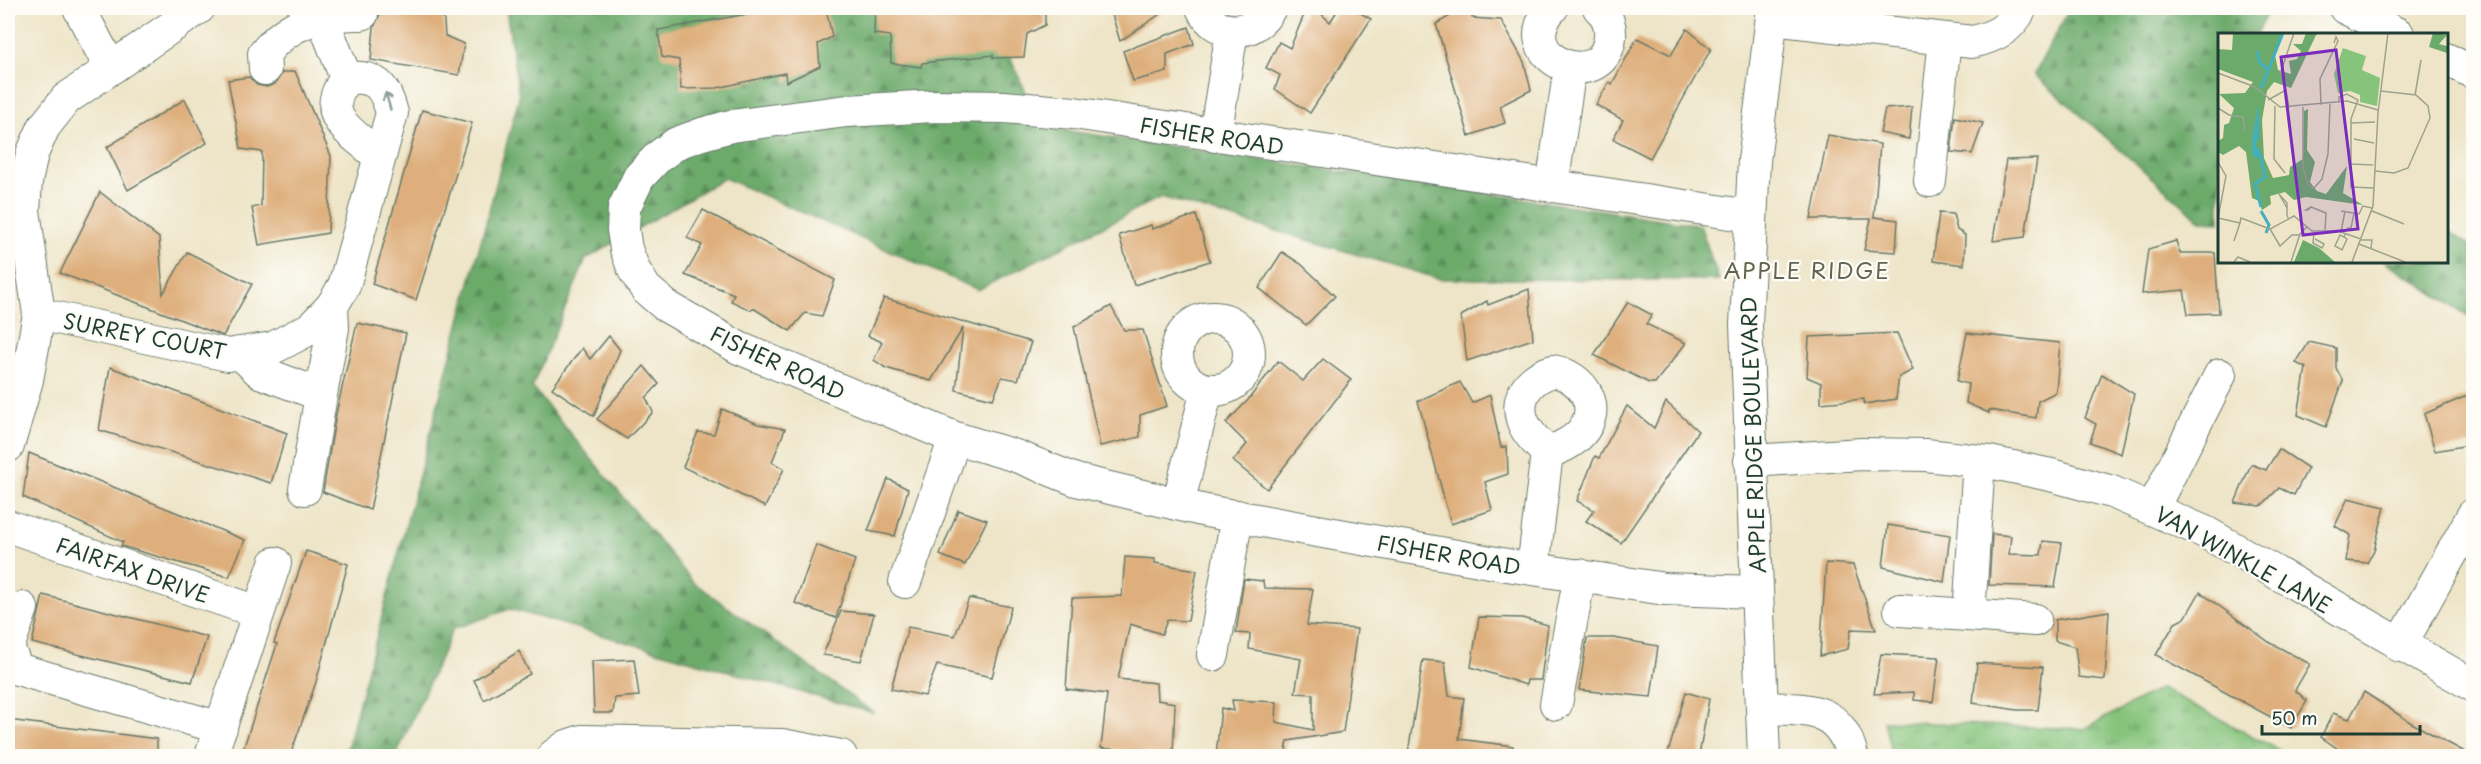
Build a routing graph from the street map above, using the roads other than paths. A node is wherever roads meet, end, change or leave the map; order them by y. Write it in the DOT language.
graph roads {
  1 [pos="79,8"];
  2 [pos="199,8"];
  3 [pos="1202,8"];
  4 [pos="1270,8"];
  5 [pos="1552,8"];
  6 [pos="1599,8"];
  7 [pos="2021,8"];
  8 [pos="2345,8"];
  9 [pos="1772,13"];
  10 [pos="362,14"];
  11 [pos="322,17"];
  12 [pos="1232,31"];
  13 [pos="2396,33"];
  14 [pos="1945,39"];
  15 [pos="2448,60"];
  16 [pos="110,67"];
  17 [pos="1570,68"];
  18 [pos="265,69"];
  19 [pos="2474,73"];
  20 [pos="346,78"];
  21 [pos="1215,136"];
  22 [pos="20,153"];
  23 [pos="379,157"];
  24 [pos="1930,181"];
  25 [pos="1552,186"];
  26 [pos="1750,216"];
  27 [pos="332,306"];
  28 [pos="39,314"];
  29 [pos="240,353"];
  30 [pos="2220,375"];
  31 [pos="1207,390"];
  32 [pos="321,395"];
  33 [pos="955,438"];
  34 [pos="8,446"];
  35 [pos="1547,453"];
  36 [pos="1750,461"];
  37 [pos="1979,461"];
  38 [pos="305,489"];
  39 [pos="1178,504"];
  40 [pos="2153,508"];
  41 [pos="2473,515"];
  42 [pos="1237,516"];
  43 [pos="8,526"];
  44 [pos="275,563"];
  45 [pos="1533,569"];
  46 [pos="1580,575"];
  47 [pos="905,582"];
  48 [pos="1756,592"];
  49 [pos="22,608"];
  50 [pos="1900,610"];
  51 [pos="258,612"];
  52 [pos="1969,615"];
  53 [pos="2035,620"];
  54 [pos="2400,646"];
  55 [pos="1213,655"];
  56 [pos="2474,686"];
  57 [pos="1556,704"];
  58 [pos="1763,708"];
  59 [pos="216,742"];
  60 [pos="554,756"];
  61 [pos="841,756"];
  62 [pos="1764,756"];
  63 [pos="1852,756"];
  1 -- 16 [label="street"];
  2 -- 16 [label="street"];
  3 -- 12 [label="street"];
  4 -- 12 [label="street"];
  5 -- 17 [label="street"];
  6 -- 17 [label="street"];
  7 -- 14 [label="street"];
  8 -- 13 [label="street"];
  9 -- 14 [label="street"];
  9 -- 26 [label="street, APPLE RIDGE BOULEVARD"];
  10 -- 11 [label="street"];
  11 -- 18 [label="street"];
  11 -- 20 [label="street"];
  12 -- 21 [label="street"];
  14 -- 24 [label="street"];
  15 -- 19 [label="street"];
  16 -- 22 [label="street"];
  17 -- 25 [label="street"];
  20 -- 23 [label="street"];
  23 -- 20 [label="street, SURREY COURT, one-way"];
  21 -- 25 [label="street, FISHER ROAD"];
  21 -- 33 [label="street, FISHER ROAD"];
  22 -- 28 [label="street"];
  23 -- 27 [label="street, SURREY COURT"];
  25 -- 26 [label="street, FISHER ROAD"];
  26 -- 36 [label="street, APPLE RIDGE BOULEVARD"];
  27 -- 29 [label="street, SURREY COURT"];
  27 -- 32 [label="street"];
  28 -- 29 [label="street, SURREY COURT"];
  28 -- 34 [label="street"];
  29 -- 32 [label="street"];
  30 -- 40 [label="street"];
  31 -- 39 [label="street"];
  32 -- 38 [label="street"];
  33 -- 39 [label="street, FISHER ROAD"];
  33 -- 47 [label="street"];
  35 -- 45 [label="street"];
  36 -- 37 [label="street, VAN WINKLE LANE"];
  36 -- 48 [label="street, APPLE RIDGE BOULEVARD"];
  37 -- 40 [label="street, VAN WINKLE LANE"];
  37 -- 52 [label="street"];
  39 -- 42 [label="street, FISHER ROAD"];
  40 -- 54 [label="street, VAN WINKLE LANE"];
  41 -- 54 [label="street"];
  42 -- 45 [label="street, FISHER ROAD"];
  42 -- 55 [label="street"];
  43 -- 51 [label="street, FAIRFAX DRIVE"];
  44 -- 51 [label="street"];
  45 -- 46 [label="street, FISHER ROAD"];
  46 -- 48 [label="street, FISHER ROAD"];
  46 -- 57 [label="street"];
  48 -- 58 [label="street, APPLE RIDGE BOULEVARD"];
  49 -- 59 [label="street"];
  50 -- 52 [label="street"];
  51 -- 59 [label="street"];
  52 -- 53 [label="street"];
  54 -- 56 [label="street, VAN WINKLE LANE"];
  58 -- 62 [label="street, APPLE RIDGE BOULEVARD"];
  58 -- 63 [label="street"];
  60 -- 61 [label="street"];
}
